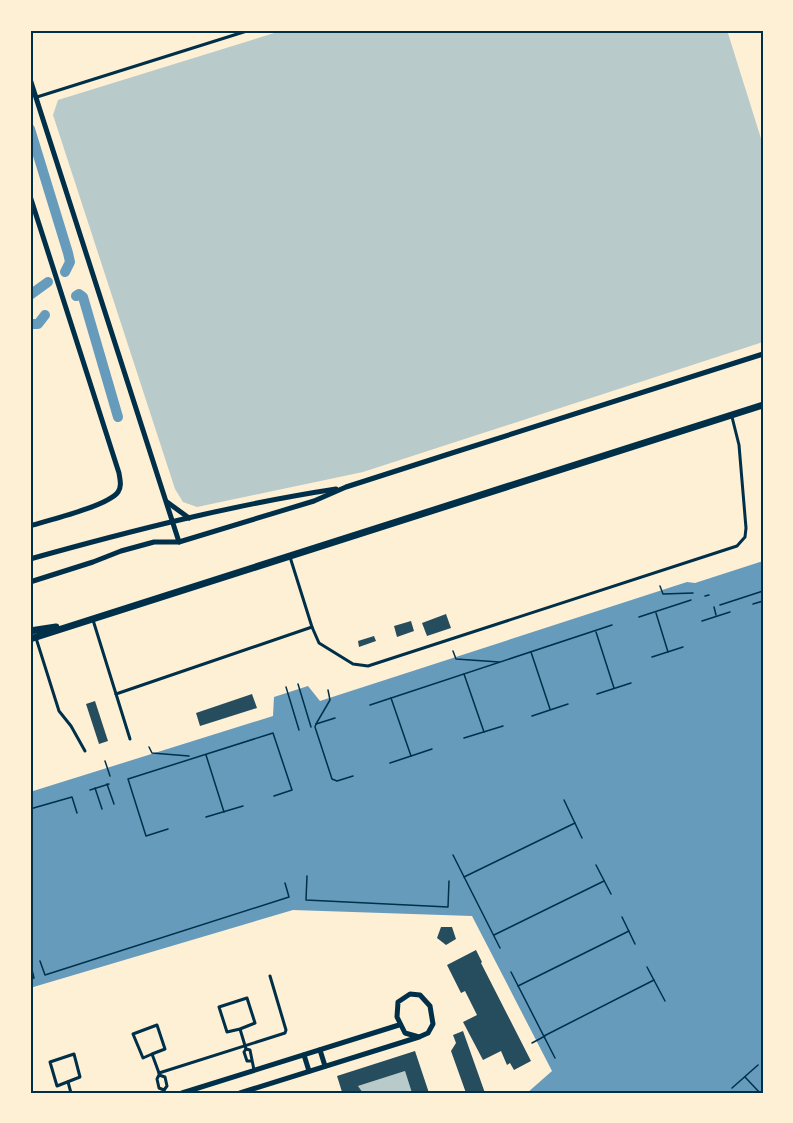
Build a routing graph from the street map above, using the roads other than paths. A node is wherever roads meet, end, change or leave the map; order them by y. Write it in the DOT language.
graph roads {
  1 [pos="250,30"];
  2 [pos="30,79"];
  3 [pos="36,98"];
  4 [pos="30,196"];
  5 [pos="32,207"];
  6 [pos="763,354"];
  7 [pos="763,405"];
  8 [pos="731,415"];
  9 [pos="346,487"];
  10 [pos="166,502"];
  11 [pos="189,518"];
  12 [pos="173,521"];
  13 [pos="30,526"];
  14 [pos="179,542"];
  15 [pos="290,555"];
  16 [pos="30,559"];
  17 [pos="30,582"];
  18 [pos="93,618"];
  19 [pos="70,626"];
  20 [pos="312,627"];
  21 [pos="30,631"];
  22 [pos="33,639"];
  23 [pos="116,694"];
  24 [pos="130,740"];
  25 [pos="85,751"];
  26 [pos="270,976"];
  27 [pos="399,1025"];
  28 [pos="240,1029"];
  29 [pos="419,1037"];
  30 [pos="246,1047"];
  31 [pos="320,1050"];
  32 [pos="152,1054"];
  33 [pos="304,1054"];
  34 [pos="325,1066"];
  35 [pos="254,1070"];
  36 [pos="309,1071"];
  37 [pos="159,1074"];
  38 [pos="68,1082"];
  39 [pos="164,1091"];
  40 [pos="71,1093"];
  41 [pos="182,1093"];
  42 [pos="240,1093"];
  1 -- 3 [label="lane"];
  2 -- 3 [label="street"];
  3 -- 10 [label="street"];
  4 -- 5 [label="street"];
  5 -- 13 [label="street"];
  6 -- 9 [label="street"];
  7 -- 8 [label="street"];
  8 -- 15 [label="street"];
  8 -- 20 [label="lane"];
  9 -- 11 [label="street"];
  9 -- 14 [label="street"];
  10 -- 11 [label="street"];
  10 -- 12 [label="street"];
  11 -- 12 [label="street"];
  12 -- 14 [label="street"];
  12 -- 16 [label="street"];
  14 -- 17 [label="street"];
  15 -- 18 [label="street"];
  15 -- 20 [label="lane"];
  18 -- 19 [label="street"];
  18 -- 23 [label="lane"];
  19 -- 21 [label="street"];
  19 -- 22 [label="street"];
  20 -- 23 [label="lane"];
  22 -- 25 [label="lane"];
  23 -- 24 [label="lane"];
  26 -- 30 [label="lane"];
  27 -- 29 [label="street"];
  27 -- 29 [label="street"];
  27 -- 31 [label="street"];
  28 -- 28 [label="lane"];
  28 -- 30 [label="lane"];
  29 -- 34 [label="street"];
  30 -- 35 [label="lane"];
  30 -- 37 [label="lane"];
  31 -- 33 [label="street"];
  31 -- 34 [label="street"];
  32 -- 32 [label="lane"];
  32 -- 37 [label="lane"];
  33 -- 35 [label="street"];
  33 -- 36 [label="street"];
  34 -- 36 [label="street"];
  35 -- 41 [label="street"];
  36 -- 42 [label="street"];
  37 -- 39 [label="lane"];
  38 -- 38 [label="lane"];
  38 -- 40 [label="lane"];
}
